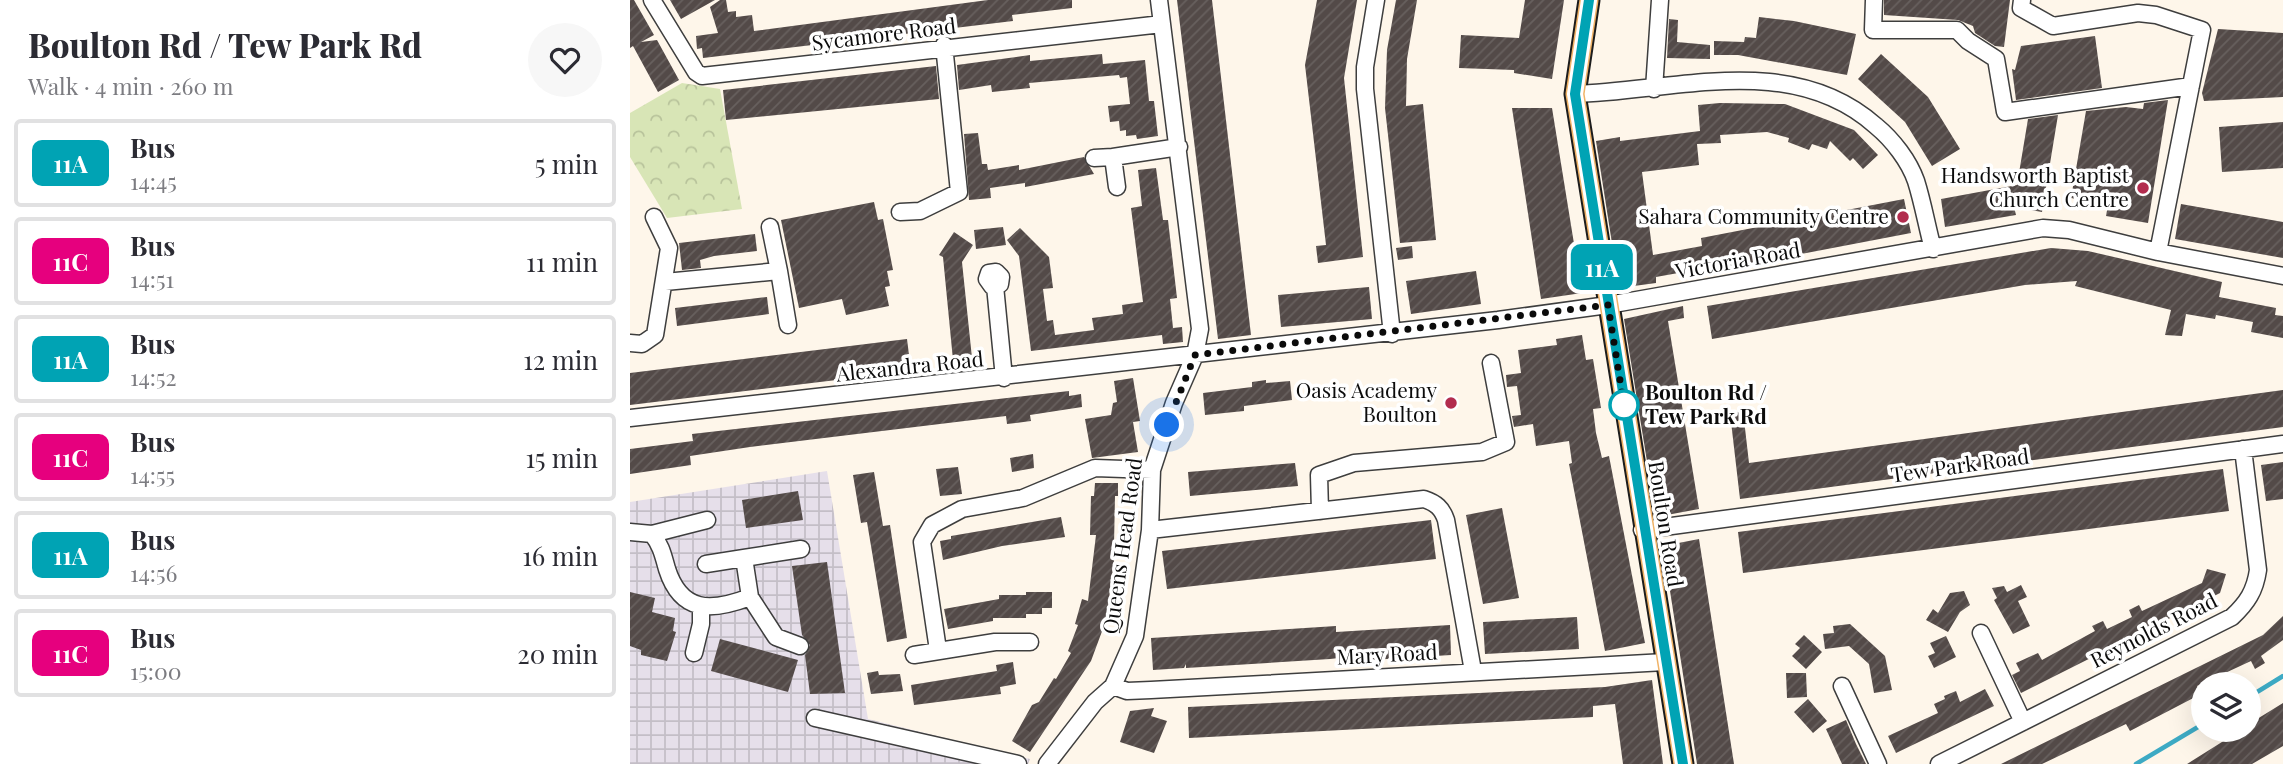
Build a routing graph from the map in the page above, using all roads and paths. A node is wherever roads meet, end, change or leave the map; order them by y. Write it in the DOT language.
graph roads {
  1 [pos="652,0"];
  2 [pos="1159,0"];
  3 [pos="1376,0"];
  4 [pos="1590,0"];
  5 [pos="1660,0"];
  6 [pos="1874,0"];
  7 [pos="2022,0"];
  8 [pos="1162,24"];
  9 [pos="945,47"];
  10 [pos="2191,86"];
  11 [pos="1654,89"];
  12 [pos="1575,94"];
  13 [pos="1179,147"];
  14 [pos="1112,157"];
  15 [pos="1094,158"];
  16 [pos="1117,187"];
  17 [pos="900,212"];
  18 [pos="654,217"];
  19 [pos="770,227"];
  20 [pos="1933,249"];
  21 [pos="2158,252"];
  22 [pos="779,271"];
  23 [pos="2283,276"];
  24 [pos="665,282"];
  25 [pos="995,286"];
  26 [pos="1608,305"];
  27 [pos="788,325"];
  28 [pos="1392,334"];
  29 [pos="630,343"];
  30 [pos="1195,355"];
  31 [pos="1491,363"];
  32 [pos="1004,378"];
  33 [pos="630,418"];
  34 [pos="2283,444"];
  35 [pos="2243,449"];
  36 [pos="1152,470"];
  37 [pos="1320,511"];
  38 [pos="708,520"];
  39 [pos="1150,530"];
  40 [pos="1643,530"];
  41 [pos="630,532"];
  42 [pos="652,534"];
  43 [pos="801,549"];
  44 [pos="744,558"];
  45 [pos="706,564"];
  46 [pos="750,597"];
  47 [pos="701,606"];
  48 [pos="1981,633"];
  49 [pos="1030,642"];
  50 [pos="800,646"];
  51 [pos="938,650"];
  52 [pos="694,653"];
  53 [pos="914,654"];
  54 [pos="1665,662"];
  55 [pos="1473,671"];
  56 [pos="1842,685"];
  57 [pos="1113,686"];
  58 [pos="815,718"];
  59 [pos="2022,722"];
  60 [pos="1018,764"];
  61 [pos="1047,764"];
  62 [pos="1683,764"];
  63 [pos="1878,764"];
  64 [pos="1939,764"];
  1 -- 9 [label="street, Sycamore Road"];
  2 -- 8 [label="street, Queens Head Road"];
  3 -- 28 [label="street"];
  4 -- 12 [label="main road, Boulton Road"];
  5 -- 11 [label="street"];
  6 -- 10 [label="street"];
  7 -- 10 [label="street"];
  8 -- 9 [label="street, Sycamore Road"];
  8 -- 13 [label="street, Queens Head Road"];
  9 -- 17 [label="street"];
  10 -- 21 [label="street"];
  11 -- 12 [label="street"];
  11 -- 20 [label="street"];
  12 -- 26 [label="main road, Boulton Road"];
  13 -- 14 [label="street"];
  13 -- 30 [label="street, Queens Head Road"];
  14 -- 15 [label="street"];
  14 -- 16 [label="street"];
  18 -- 24 [label="street"];
  19 -- 22 [label="street"];
  20 -- 21 [label="street, Victoria Road"];
  20 -- 26 [label="street, Victoria Road"];
  21 -- 23 [label="street, Victoria Road"];
  22 -- 24 [label="street"];
  22 -- 27 [label="street"];
  24 -- 29 [label="street"];
  25 -- 32 [label="street"];
  26 -- 28 [label="street, Victoria Road"];
  26 -- 40 [label="main road, Boulton Road"];
  28 -- 30 [label="street, Victoria Road"];
  30 -- 32 [label="street, Alexandra Road"];
  30 -- 36 [label="street, Queens Head Road"];
  31 -- 37 [label="street"];
  32 -- 33 [label="street, Alexandra Road"];
  34 -- 35 [label="street, Tew Park Road"];
  35 -- 40 [label="street, Tew Park Road"];
  35 -- 59 [label="street, Reynolds Road"];
  36 -- 39 [label="street, Queens Head Road"];
  36 -- 51 [label="street"];
  37 -- 39 [label="street"];
  37 -- 55 [label="street"];
  38 -- 42 [label="street"];
  39 -- 57 [label="street, Queens Head Road"];
  40 -- 54 [label="main road, Boulton Road"];
  41 -- 42 [label="street"];
  42 -- 47 [label="street"];
  43 -- 44 [label="street"];
  44 -- 45 [label="street"];
  44 -- 46 [label="street"];
  46 -- 47 [label="street"];
  46 -- 50 [label="street"];
  47 -- 52 [label="street"];
  48 -- 59 [label="street"];
  49 -- 51 [label="street"];
  51 -- 53 [label="street"];
  54 -- 55 [label="street, Mary Road"];
  54 -- 62 [label="main road, Boulton Road"];
  55 -- 57 [label="street, Mary Road"];
  56 -- 63 [label="street"];
  57 -- 61 [label="street, Queens Head Road"];
  58 -- 60 [label="street"];
  59 -- 64 [label="street, Reynolds Road"];
}
